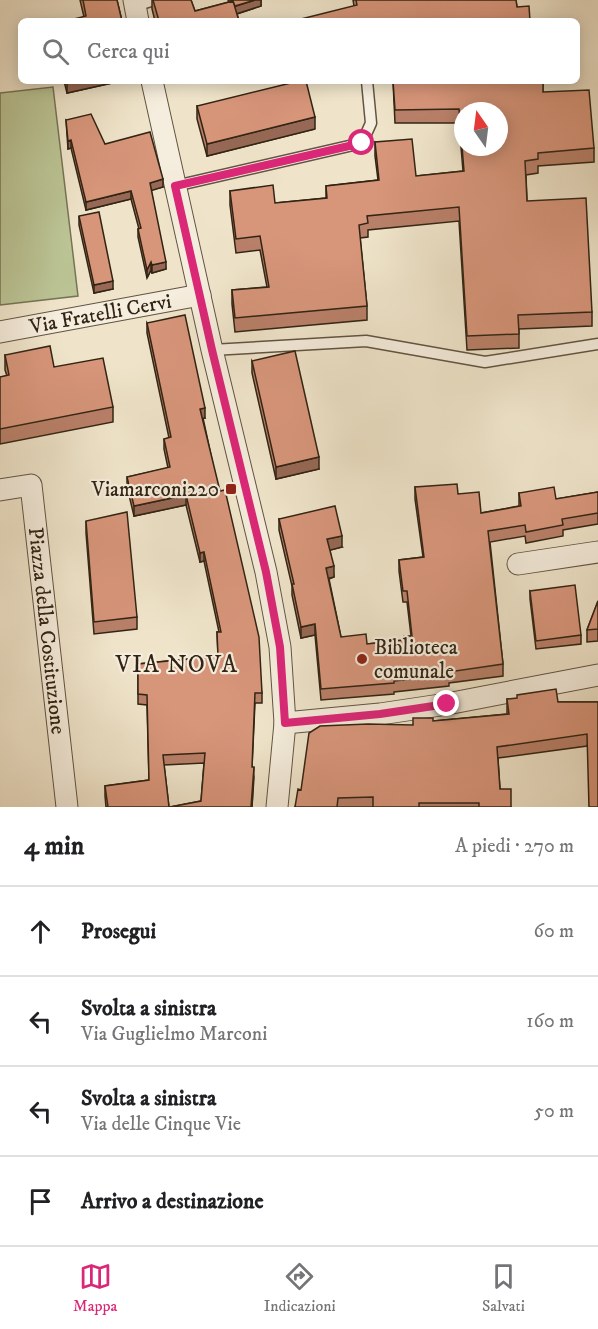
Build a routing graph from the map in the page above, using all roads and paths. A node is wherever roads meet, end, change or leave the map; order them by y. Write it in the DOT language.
graph roads {
  1 [pos="153,84"];
  2 [pos="367,84"];
  3 [pos="175,186"];
  4 [pos="200,295"];
  5 [pos="0,332"];
  6 [pos="598,344"];
  7 [pos="212,350"];
  8 [pos="0,490"];
  9 [pos="598,552"];
  10 [pos="519,564"];
  11 [pos="598,675"];
  12 [pos="285,723"];
  13 [pos="67,807"];
  14 [pos="277,807"];
  1 -- 3 [label="street"];
  2 -- 3 [label="lane"];
  3 -- 4 [label="street"];
  4 -- 5 [label="street, Via Fratelli Cervi"];
  4 -- 7 [label="street"];
  6 -- 7 [label="lane"];
  7 -- 12 [label="street"];
  8 -- 13 [label="street, Piazza della Costituzione"];
  9 -- 10 [label="street"];
  11 -- 12 [label="street"];
  12 -- 14 [label="street"];
}
